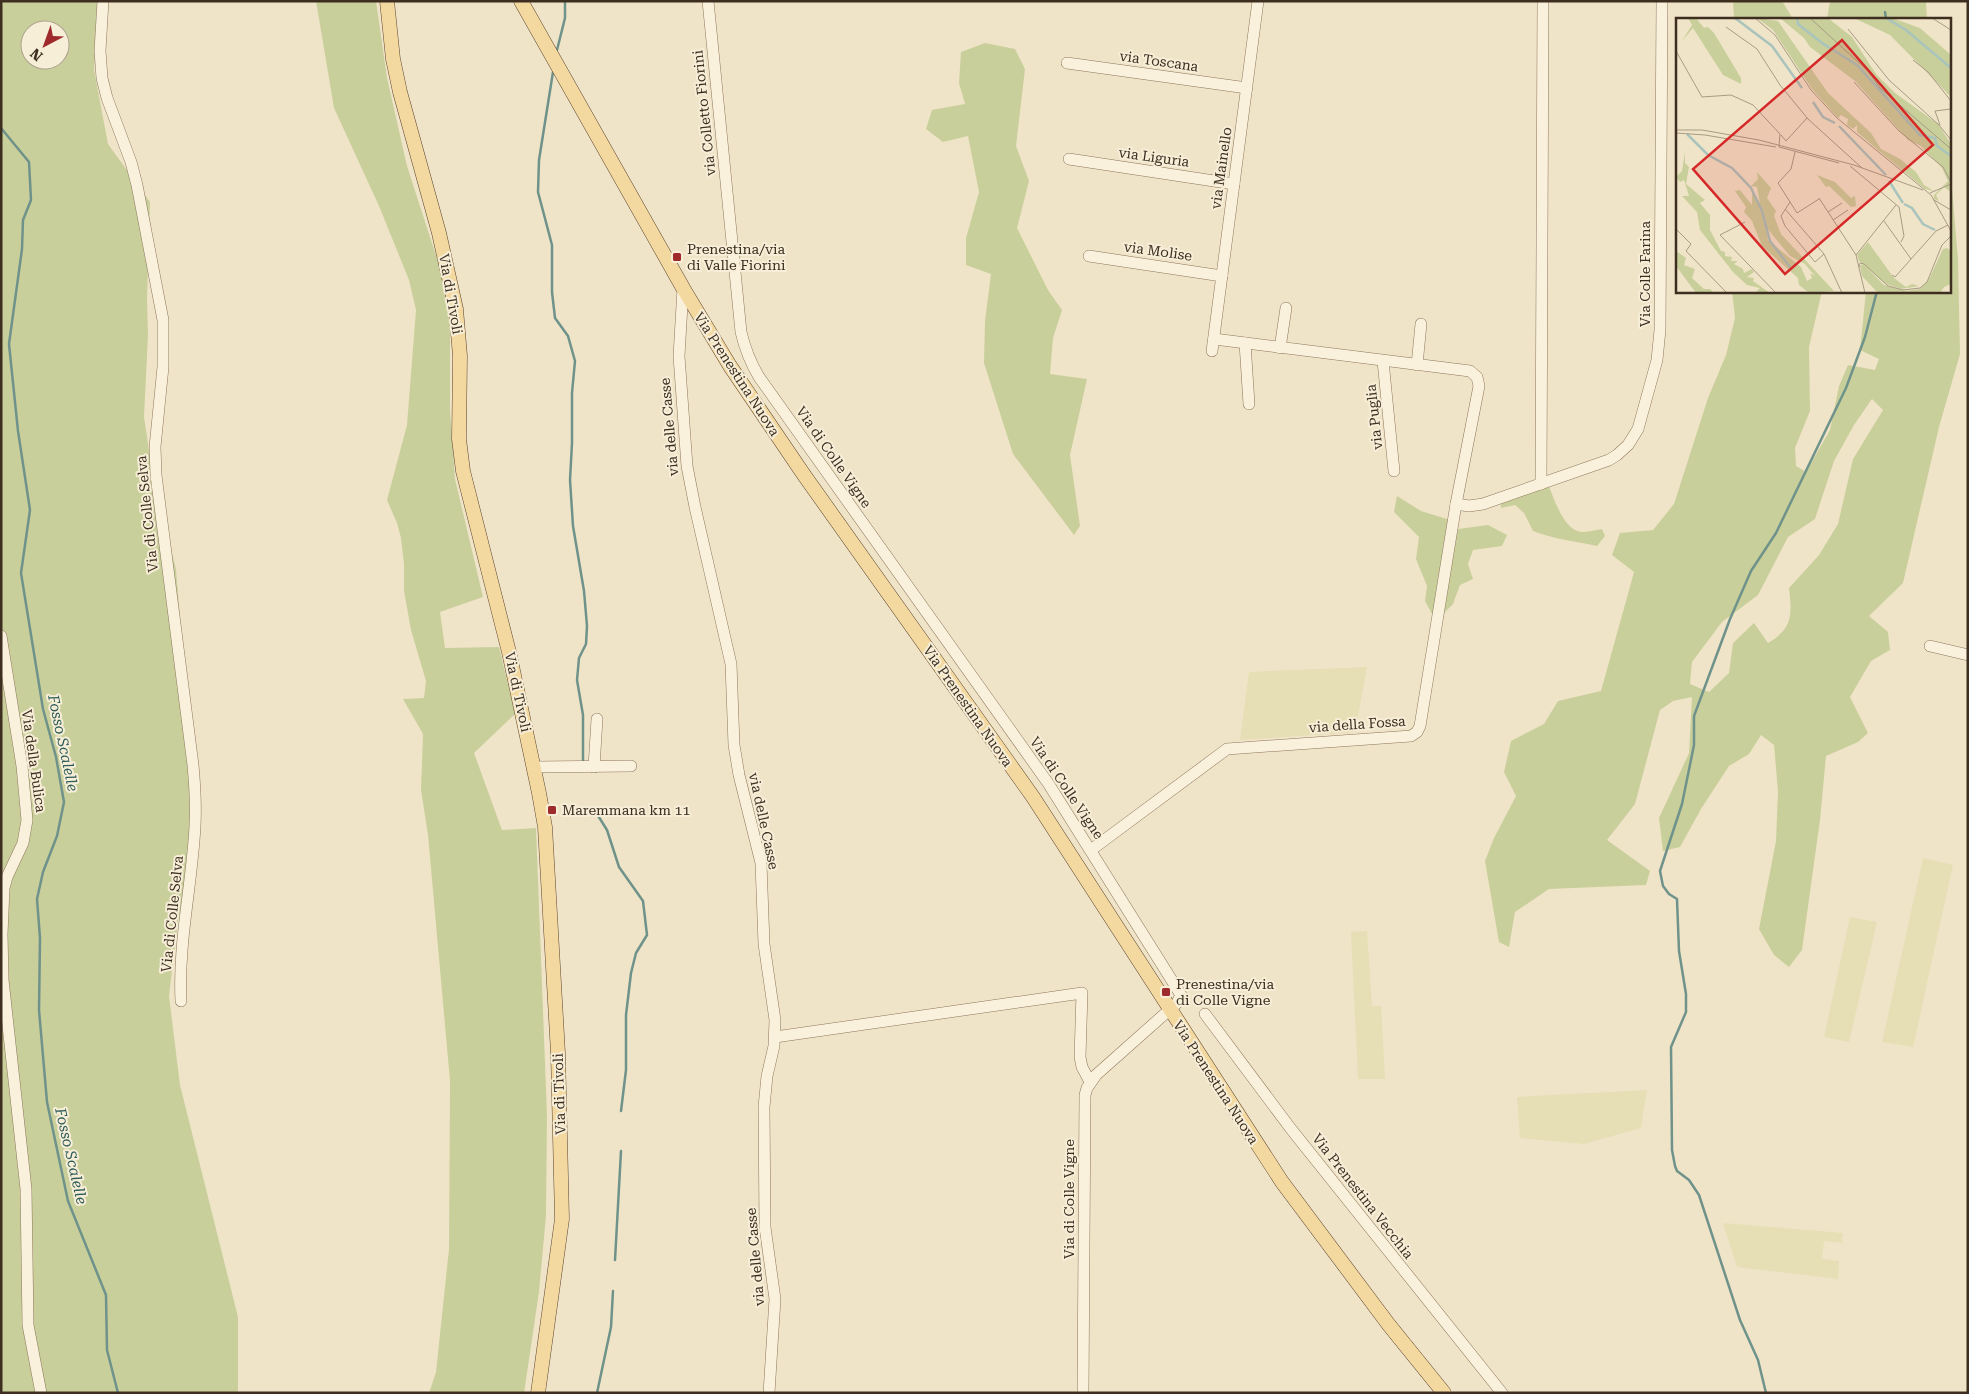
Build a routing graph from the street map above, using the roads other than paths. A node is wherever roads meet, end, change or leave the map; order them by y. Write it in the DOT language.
graph roads {
  1 [pos="103,1"];
  2 [pos="387,1"];
  3 [pos="521,1"];
  4 [pos="708,1"];
  5 [pos="1258,1"];
  6 [pos="1543,1"];
  7 [pos="1662,1"];
  8 [pos="1067,63"];
  9 [pos="1247,88"];
  10 [pos="1069,159"];
  11 [pos="1234,184"];
  12 [pos="730,221"];
  13 [pos="1089,256"];
  14 [pos="1222,276"];
  15 [pos="683,288"];
  16 [pos="1286,308"];
  17 [pos="1422,324"];
  18 [pos="1245,343"];
  19 [pos="1280,348"];
  20 [pos="1383,361"];
  21 [pos="1417,365"];
  22 [pos="1477,377"];
  23 [pos="1249,404"];
  24 [pos="1394,471"];
  25 [pos="1541,484"];
  26 [pos="1456,504"];
  27 [pos="1,636"];
  28 [pos="1930,646"];
  29 [pos="1968,655"];
  30 [pos="597,719"];
  31 [pos="631,766"];
  32 [pos="534,767"];
  33 [pos="594,767"];
  34 [pos="1090,850"];
  35 [pos="181,1001"];
  36 [pos="1170,1009"];
  37 [pos="1205,1014"];
  38 [pos="775,1037"];
  39 [pos="1090,1082"];
  40 [pos="41,1393"];
  41 [pos="538,1393"];
  42 [pos="768,1393"];
  43 [pos="1083,1393"];
  44 [pos="1444,1393"];
  45 [pos="1502,1393"];
  1 -- 35 [label="street, Via di Colle Selva"];
  2 -- 32 [label="main road, Via di Tivoli"];
  3 -- 15 [label="main road, Via Prenestina Nuova"];
  4 -- 12 [label="street, via Colletto Fiorini"];
  5 -- 9 [label="street, via Mainello"];
  6 -- 25 [label="street"];
  7 -- 25 [label="street, Via Colle Farina"];
  8 -- 9 [label="street, via Toscana"];
  9 -- 11 [label="street, via Mainello"];
  10 -- 11 [label="street, via Liguria"];
  11 -- 14 [label="street, via Mainello"];
  12 -- 34 [label="street, Via di Colle Vigne"];
  13 -- 14 [label="street, via Molise"];
  14 -- 18 [label="street, via Mainello"];
  15 -- 36 [label="main road, Via Prenestina Nuova"];
  15 -- 38 [label="street, via delle Casse"];
  16 -- 19 [label="street"];
  17 -- 21 [label="street"];
  18 -- 19 [label="street, via Mainello"];
  18 -- 23 [label="street"];
  19 -- 20 [label="street, via Mainello"];
  20 -- 21 [label="street, via Mainello"];
  20 -- 24 [label="street, via Puglia"];
  21 -- 22 [label="street, via Mainello"];
  22 -- 26 [label="street, via della Fossa"];
  25 -- 26 [label="street, Via Colle Farina"];
  26 -- 34 [label="street, via della Fossa"];
  27 -- 40 [label="street, Via della Bulica"];
  28 -- 29 [label="street"];
  30 -- 33 [label="street"];
  31 -- 33 [label="street"];
  32 -- 33 [label="street"];
  32 -- 41 [label="main road, Via di Tivoli"];
  34 -- 36 [label="street, Via di Colle Vigne"];
  36 -- 39 [label="street, Via di Colle Vigne"];
  36 -- 44 [label="main road, Via Prenestina Nuova"];
  37 -- 45 [label="street, Via Prenestina Vecchia"];
  38 -- 39 [label="street"];
  38 -- 42 [label="street, via delle Casse"];
  39 -- 43 [label="street, Via di Colle Vigne"];
}
